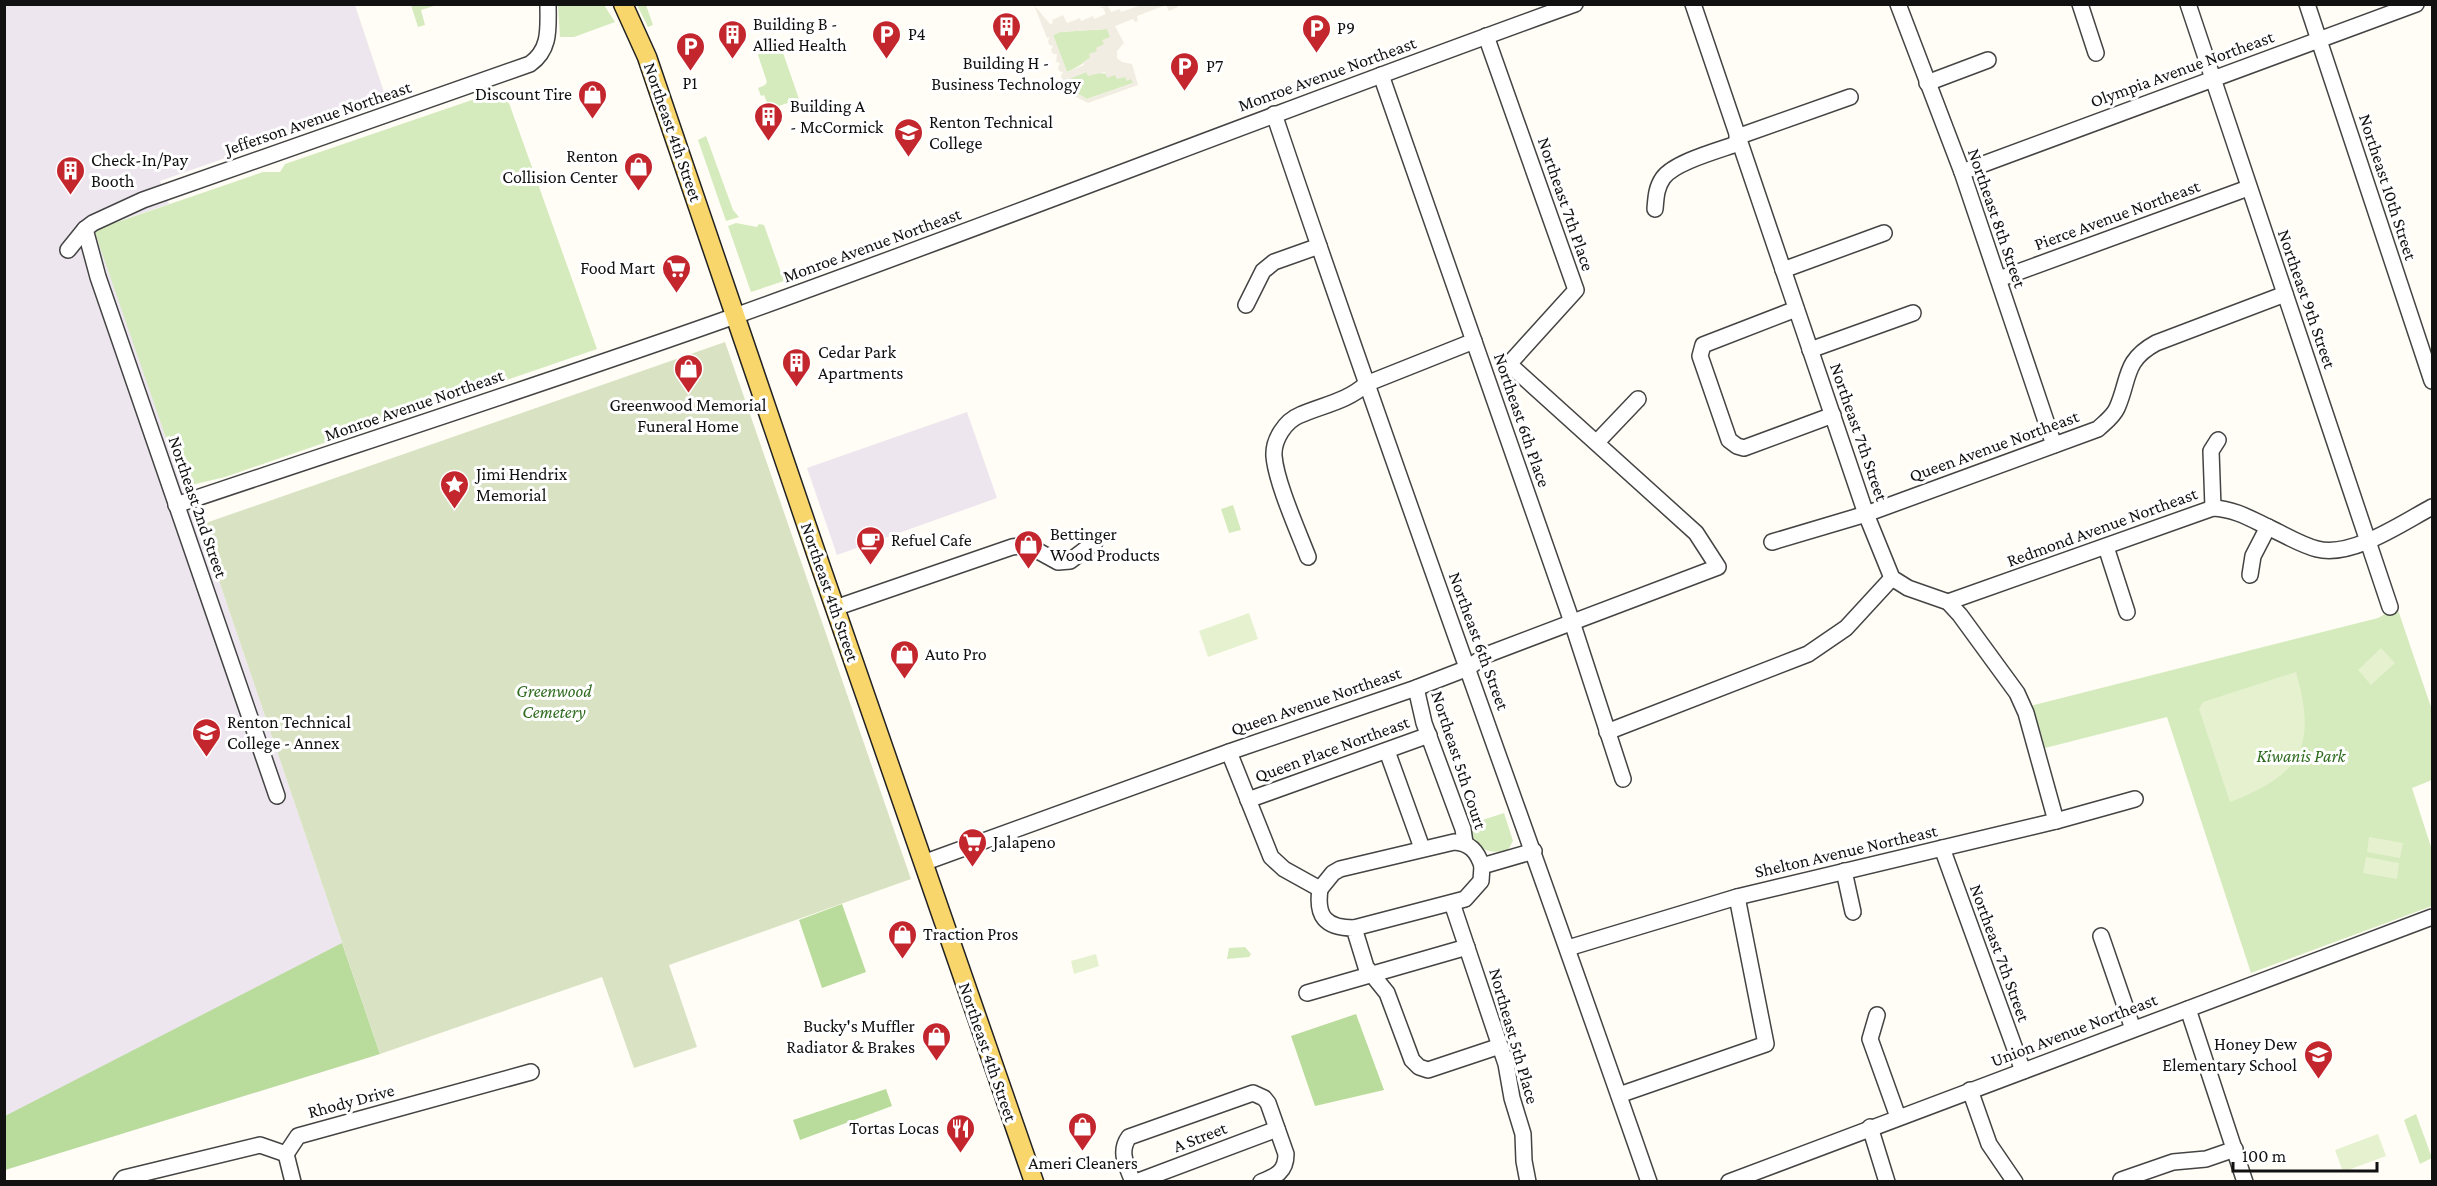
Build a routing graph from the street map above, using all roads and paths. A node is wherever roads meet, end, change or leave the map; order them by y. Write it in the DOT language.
graph roads {
  1 [pos="548,4"];
  2 [pos="623,4"];
  3 [pos="1575,4"];
  4 [pos="1694,4"];
  5 [pos="1898,4"];
  6 [pos="2080,4"];
  7 [pos="2188,4"];
  8 [pos="2307,4"];
  9 [pos="2416,4"];
  10 [pos="1486,36"];
  11 [pos="2318,40"];
  12 [pos="2096,53"];
  13 [pos="1989,60"];
  14 [pos="1382,75"];
  15 [pos="2212,78"];
  16 [pos="1927,83"];
  17 [pos="1850,97"];
  18 [pos="1274,114"];
  19 [pos="1738,140"];
  20 [pos="1962,172"];
  21 [pos="2248,188"];
  22 [pos="1655,209"];
  23 [pos="85,229"];
  24 [pos="1884,233"];
  25 [pos="1319,246"];
  26 [pos="68,250"];
  27 [pos="1783,270"];
  28 [pos="1999,279"];
  29 [pos="2285,294"];
  30 [pos="1246,305"];
  31 [pos="1796,309"];
  32 [pos="1913,313"];
  33 [pos="735,316"];
  34 [pos="1474,341"];
  35 [pos="1810,350"];
  36 [pos="1509,364"];
  37 [pos="1484,373"];
  38 [pos="2433,381"];
  39 [pos="1366,384"];
  40 [pos="1638,399"];
  41 [pos="1833,415"];
  42 [pos="2218,440"];
  43 [pos="1597,442"];
  44 [pos="2054,446"];
  45 [pos="176,505"];
  46 [pos="2433,507"];
  47 [pos="2213,508"];
  48 [pos="1866,514"];
  49 [pos="2268,527"];
  50 [pos="2367,541"];
  51 [pos="1095,542"];
  52 [pos="1772,542"];
  53 [pos="2106,547"];
  54 [pos="1308,557"];
  55 [pos="2250,575"];
  56 [pos="1892,578"];
  57 [pos="1948,602"];
  58 [pos="2390,607"];
  59 [pos="835,608"];
  60 [pos="2127,612"];
  61 [pos="1572,622"];
  62 [pos="1468,668"];
  63 [pos="1416,688"];
  64 [pos="1607,732"];
  65 [pos="1430,735"];
  66 [pos="1229,752"];
  67 [pos="1387,752"];
  68 [pos="1623,778"];
  69 [pos="277,796"];
  70 [pos="1248,800"];
  71 [pos="2135,800"];
  72 [pos="2056,821"];
  73 [pos="1465,843"];
  74 [pos="1422,848"];
  75 [pos="1942,848"];
  76 [pos="1534,851"];
  77 [pos="923,863"];
  78 [pos="1482,866"];
  79 [pos="1844,871"];
  80 [pos="1320,889"];
  81 [pos="1737,897"];
  82 [pos="1452,903"];
  83 [pos="1853,912"];
  84 [pos="2433,917"];
  85 [pos="1354,928"];
  86 [pos="2101,936"];
  87 [pos="1467,947"];
  88 [pos="1568,948"];
  89 [pos="1372,975"];
  90 [pos="1307,993"];
  91 [pos="2188,1009"];
  92 [pos="1877,1015"];
  93 [pos="2133,1029"];
  94 [pos="1500,1046"];
  95 [pos="2023,1071"];
  96 [pos="531,1072"];
  97 [pos="1970,1090"];
  98 [pos="1619,1095"];
  99 [pos="1898,1117"];
  100 [pos="1870,1127"];
  101 [pos="1277,1129"];
  102 [pos="2235,1149"];
  103 [pos="286,1154"];
  104 [pos="2121,1180"];
  105 [pos="121,1182"];
  106 [pos="293,1182"];
  107 [pos="1034,1182"];
  108 [pos="1135,1182"];
  109 [pos="1261,1182"];
  110 [pos="1528,1182"];
  111 [pos="1649,1182"];
  112 [pos="1729,1182"];
  113 [pos="1887,1182"];
  114 [pos="2015,1182"];
  115 [pos="2245,1182"];
  1 -- 23 [label="street, Jefferson Avenue Northeast"];
  2 -- 33 [label="main road, Northeast 4th Street"];
  3 -- 10 [label="street, Monroe Avenue Northeast"];
  4 -- 19 [label="street, Northeast 7th Street"];
  5 -- 16 [label="street, Northeast 8th Street"];
  6 -- 12 [label="street"];
  7 -- 15 [label="street, Northeast 9th Street"];
  8 -- 11 [label="street, Northeast 10th Street"];
  9 -- 11 [label="street, Olympia Avenue Northeast"];
  10 -- 14 [label="street, Monroe Avenue Northeast"];
  10 -- 36 [label="street, Northeast 7th Place"];
  11 -- 15 [label="street, Olympia Avenue Northeast"];
  11 -- 38 [label="street, Northeast 10th Street"];
  13 -- 16 [label="street"];
  14 -- 18 [label="street, Monroe Avenue Northeast"];
  14 -- 34 [label="street, Northeast 6th Place"];
  15 -- 20 [label="street, Olympia Avenue Northeast"];
  15 -- 21 [label="street, Northeast 9th Street"];
  16 -- 20 [label="street, Northeast 8th Street"];
  17 -- 19 [label="street"];
  18 -- 25 [label="street, Northeast 6th Street"];
  18 -- 33 [label="street, Monroe Avenue Northeast"];
  19 -- 22 [label="street"];
  19 -- 27 [label="street, Northeast 7th Street"];
  20 -- 28 [label="street, Northeast 8th Street"];
  21 -- 28 [label="street, Pierce Avenue Northeast"];
  21 -- 29 [label="street, Northeast 9th Street"];
  23 -- 26 [label="street, Jefferson Avenue Northeast"];
  23 -- 45 [label="street, Northeast 2nd Street"];
  24 -- 27 [label="street"];
  25 -- 30 [label="street"];
  25 -- 39 [label="street, Northeast 6th Street"];
  27 -- 31 [label="street, Northeast 7th Street"];
  28 -- 44 [label="street, Northeast 8th Street"];
  29 -- 44 [label="street, Queen Avenue Northeast"];
  29 -- 50 [label="street, Northeast 9th Street"];
  31 -- 35 [label="street, Northeast 7th Street"];
  31 -- 41 [label="street"];
  32 -- 35 [label="street"];
  33 -- 45 [label="street, Monroe Avenue Northeast"];
  33 -- 59 [label="main road, Northeast 4th Street"];
  34 -- 37 [label="street, Northeast 6th Place"];
  34 -- 39 [label="street"];
  35 -- 41 [label="street, Northeast 7th Street"];
  36 -- 37 [label="street, Northeast 7th Place"];
  36 -- 43 [label="street"];
  37 -- 61 [label="street, Northeast 6th Place"];
  39 -- 54 [label="street"];
  39 -- 62 [label="street, Northeast 6th Street"];
  40 -- 43 [label="street"];
  41 -- 48 [label="street, Northeast 7th Street"];
  42 -- 47 [label="street"];
  43 -- 61 [label="street, Queen Avenue Northeast"];
  44 -- 48 [label="street, Queen Avenue Northeast"];
  45 -- 69 [label="street, Northeast 2nd Street"];
  46 -- 50 [label="street, Redmond Avenue Northeast"];
  47 -- 49 [label="street, Redmond Avenue Northeast"];
  47 -- 53 [label="street, Redmond Avenue Northeast"];
  48 -- 52 [label="street, Queen Avenue Northeast"];
  48 -- 56 [label="street, Northeast 7th Street"];
  49 -- 50 [label="street, Redmond Avenue Northeast"];
  49 -- 55 [label="street"];
  50 -- 58 [label="street, Northeast 9th Street"];
  51 -- 59 [label="street"];
  53 -- 57 [label="street, Redmond Avenue Northeast"];
  53 -- 60 [label="street"];
  56 -- 57 [label="street"];
  56 -- 64 [label="street"];
  57 -- 72 [label="street"];
  59 -- 77 [label="main road, Northeast 4th Street"];
  61 -- 62 [label="street, Queen Avenue Northeast"];
  61 -- 64 [label="street, Northeast 6th Place"];
  62 -- 63 [label="street, Queen Avenue Northeast"];
  62 -- 76 [label="street, Northeast 6th Street"];
  63 -- 65 [label="street, Northeast 5th Court"];
  63 -- 66 [label="street, Queen Avenue Northeast"];
  64 -- 68 [label="street, Northeast 6th Place"];
  65 -- 67 [label="street, Queen Place Northeast"];
  65 -- 73 [label="street, Northeast 5th Court"];
  66 -- 70 [label="street"];
  66 -- 77 [label="street, Queen Avenue Northeast"];
  67 -- 70 [label="street, Queen Place Northeast"];
  67 -- 74 [label="street"];
  70 -- 80 [label="street"];
  71 -- 72 [label="street, Shelton Avenue Northeast"];
  72 -- 75 [label="street, Shelton Avenue Northeast"];
  73 -- 74 [label="street"];
  73 -- 78 [label="street"];
  74 -- 80 [label="street"];
  75 -- 79 [label="street, Shelton Avenue Northeast"];
  75 -- 95 [label="street, Northeast 7th Street"];
  76 -- 78 [label="street"];
  76 -- 88 [label="street, Northeast 6th Street"];
  77 -- 107 [label="main road, Northeast 4th Street"];
  78 -- 82 [label="street"];
  79 -- 81 [label="street, Shelton Avenue Northeast"];
  79 -- 83 [label="street"];
  80 -- 85 [label="street"];
  81 -- 88 [label="street, Shelton Avenue Northeast"];
  81 -- 98 [label="street"];
  82 -- 85 [label="street"];
  82 -- 87 [label="street, Northeast 5th Place"];
  84 -- 91 [label="street, Union Avenue Northeast"];
  85 -- 89 [label="street"];
  86 -- 93 [label="street"];
  87 -- 89 [label="street"];
  87 -- 94 [label="street, Northeast 5th Place"];
  88 -- 98 [label="street, Northeast 6th Street"];
  89 -- 90 [label="street"];
  89 -- 94 [label="street"];
  91 -- 93 [label="street, Union Avenue Northeast"];
  91 -- 102 [label="street"];
  92 -- 99 [label="street"];
  93 -- 95 [label="street, Union Avenue Northeast"];
  94 -- 110 [label="street, Northeast 5th Place"];
  95 -- 97 [label="street, Union Avenue Northeast"];
  96 -- 103 [label="street, Rhody Drive"];
  97 -- 99 [label="street, Union Avenue Northeast"];
  97 -- 114 [label="street"];
  98 -- 111 [label="street, Northeast 6th Street"];
  99 -- 100 [label="street, Union Avenue Northeast"];
  100 -- 112 [label="street, Union Avenue Northeast"];
  100 -- 113 [label="street"];
  101 -- 108 [label="street, A Street"];
  101 -- 108 [label="street"];
  101 -- 109 [label="street"];
  102 -- 104 [label="street"];
  102 -- 115 [label="street"];
  103 -- 105 [label="street"];
  103 -- 106 [label="street"];
}
